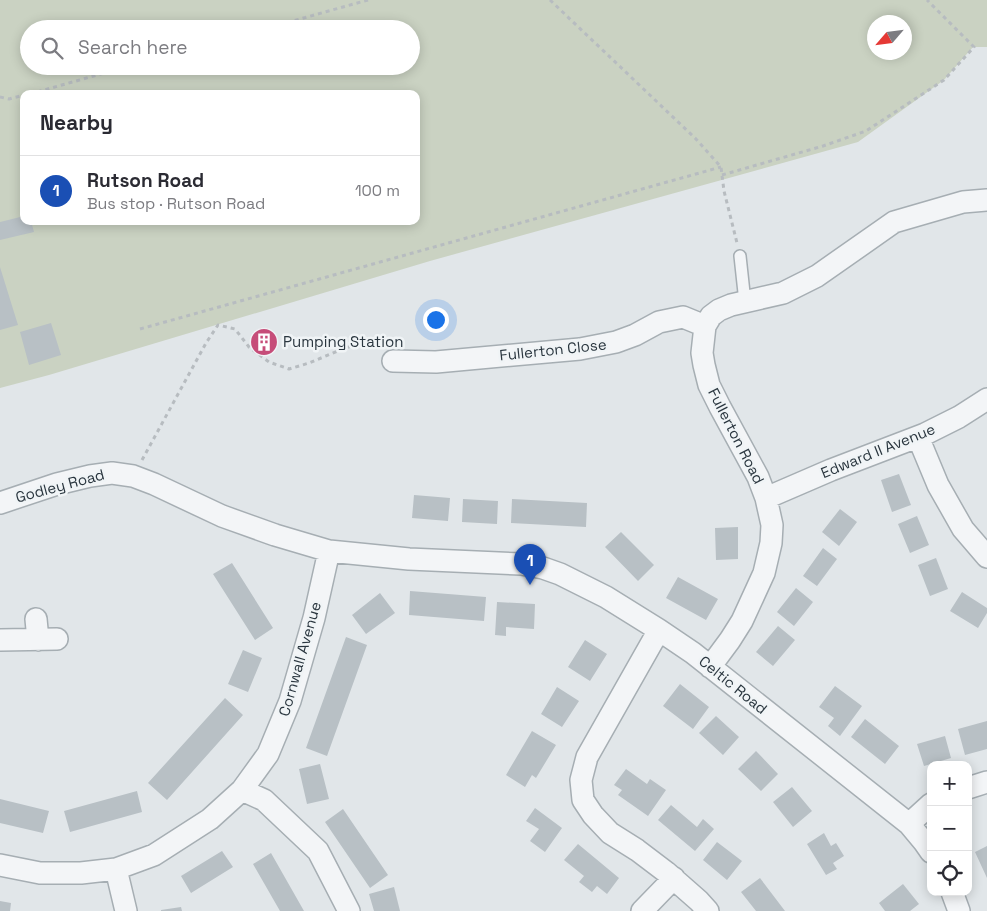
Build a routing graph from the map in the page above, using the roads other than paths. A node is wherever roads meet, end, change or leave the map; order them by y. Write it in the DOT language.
graph roads {
  1 [pos="987,200"];
  2 [pos="740,256"];
  3 [pos="745,302"];
  4 [pos="705,326"];
  5 [pos="394,361"];
  6 [pos="987,398"];
  7 [pos="918,437"];
  8 [pos="766,498"];
  9 [pos="0,503"];
  10 [pos="329,551"];
  11 [pos="987,557"];
  12 [pos="36,619"];
  13 [pos="659,630"];
  14 [pos="0,640"];
  15 [pos="710,667"];
  16 [pos="987,782"];
  17 [pos="972,787"];
  18 [pos="242,790"];
  19 [pos="929,806"];
  20 [pos="909,824"];
  21 [pos="930,851"];
  22 [pos="0,865"];
  23 [pos="116,868"];
  24 [pos="674,878"];
  25 [pos="953,896"];
  26 [pos="126,911"];
  27 [pos="349,911"];
  28 [pos="642,911"];
  29 [pos="708,911"];
  30 [pos="959,911"];
  1 -- 3 [label="street"];
  2 -- 3 [label="lane"];
  3 -- 4 [label="street"];
  4 -- 5 [label="street, Fullerton Close"];
  4 -- 8 [label="street, Fullerton Road"];
  6 -- 7 [label="street, Edward II Avenue"];
  7 -- 8 [label="street, Edward II Avenue"];
  7 -- 11 [label="street"];
  8 -- 15 [label="street, Fullerton Road"];
  9 -- 10 [label="street, Godley Road"];
  10 -- 13 [label="street, Celtic Road"];
  10 -- 18 [label="street, Cornwall Avenue"];
  12 -- 14 [label="street"];
  13 -- 15 [label="street, Celtic Road"];
  13 -- 24 [label="street"];
  15 -- 20 [label="street, Celtic Road"];
  16 -- 17 [label="street"];
  18 -- 23 [label="street, Cornwall Avenue"];
  18 -- 27 [label="street"];
  19 -- 20 [label="street"];
  20 -- 21 [label="street, Celtic Road"];
  22 -- 23 [label="street, Cornwall Avenue"];
  23 -- 26 [label="street"];
  24 -- 28 [label="street"];
  24 -- 29 [label="street"];
  25 -- 30 [label="street"];
}
